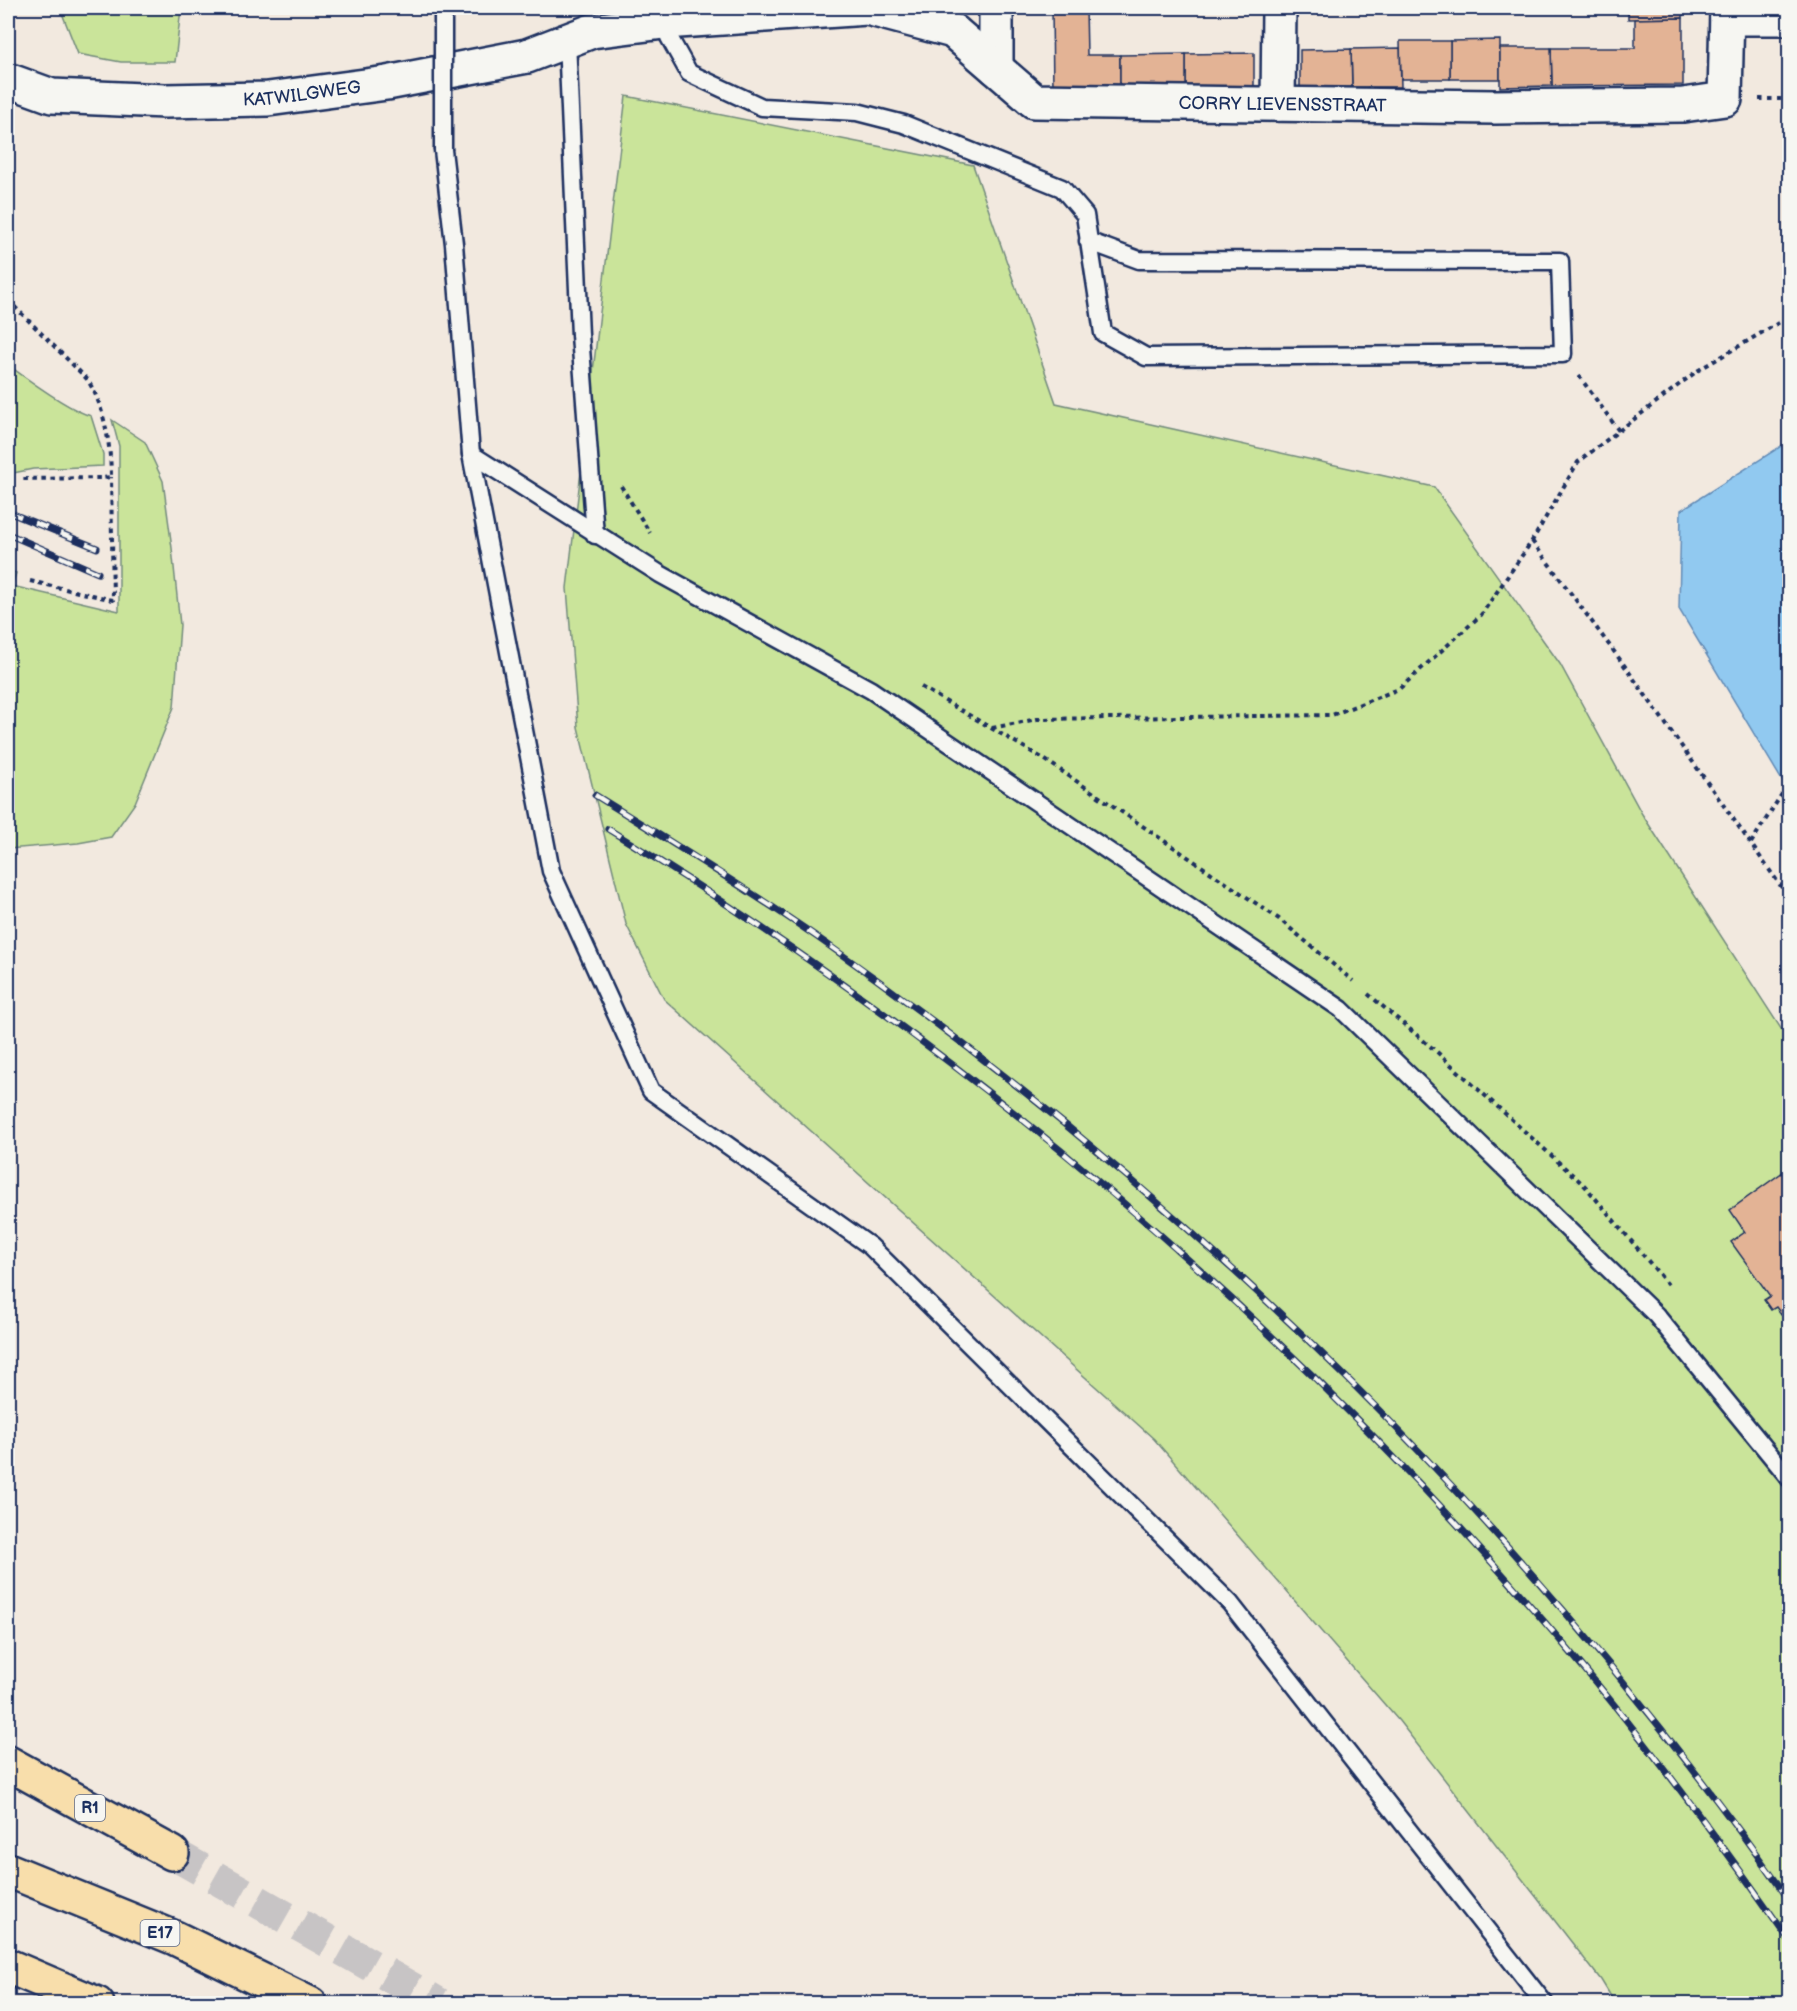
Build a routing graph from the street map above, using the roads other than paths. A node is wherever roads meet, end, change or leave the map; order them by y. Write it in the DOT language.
graph roads {
  1 [pos="443,8"];
  2 [pos="867,8"];
  3 [pos="996,8"];
  4 [pos="1279,8"];
  5 [pos="1727,13"];
  6 [pos="1790,18"];
  7 [pos="664,22"];
  8 [pos="580,36"];
  9 [pos="996,68"];
  10 [pos="8,80"];
  11 [pos="1278,104"];
  12 [pos="1088,241"];
  13 [pos="471,453"];
  14 [pos="595,535"];
  15 [pos="1790,1479"];
  16 [pos="8,1763"];
  17 [pos="172,1853"];
  18 [pos="8,1870"];
  19 [pos="8,1966"];
  20 [pos="97,2004"];
  21 [pos="310,2004"];
  22 [pos="1545,2004"];
  1 -- 13 [label="lane, bridge"];
  2 -- 7 [label="street, CORRY LIEVENSSTRAAT"];
  2 -- 9 [label="street, CORRY LIEVENSSTRAAT"];
  3 -- 9 [label="street"];
  4 -- 11 [label="street"];
  5 -- 6 [label="street"];
  5 -- 11 [label="street, CORRY LIEVENSSTRAAT"];
  7 -- 8 [label="street, KATWILGWEG"];
  7 -- 12 [label="lane"];
  8 -- 10 [label="street, KATWILGWEG"];
  8 -- 14 [label="lane"];
  9 -- 11 [label="street, CORRY LIEVENSSTRAAT"];
  12 -- 12 [label="lane"];
  13 -- 14 [label="lane"];
  13 -- 22 [label="lane"];
  14 -- 15 [label="lane"];
  16 -- 17 [label="highway, R1"];
  18 -- 21 [label="highway, E17"];
  19 -- 20 [label="highway"];
}
